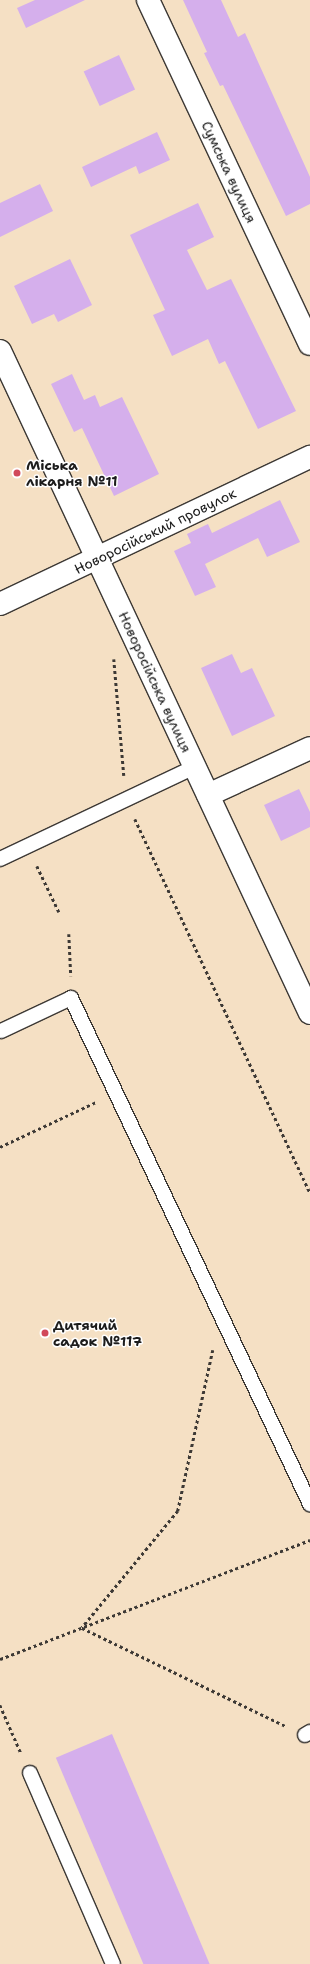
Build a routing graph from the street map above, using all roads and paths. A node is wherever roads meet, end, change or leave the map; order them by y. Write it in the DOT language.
graph roads {
  1 [pos="148,0"];
  2 [pos="310,344"];
  3 [pos="0,351"];
  4 [pos="310,457"];
  5 [pos="98,559"];
  6 [pos="0,604"];
  7 [pos="113,651"];
  8 [pos="310,748"];
  9 [pos="195,767"];
  10 [pos="208,795"];
  11 [pos="126,800"];
  12 [pos="28,846"];
  13 [pos="0,859"];
  14 [pos="59,912"];
  15 [pos="69,934"];
  16 [pos="71,998"];
  17 [pos="310,1013"];
  18 [pos="1,1031"];
  19 [pos="116,1092"];
  20 [pos="0,1146"];
  21 [pos="310,1193"];
  22 [pos="220,1315"];
  23 [pos="310,1504"];
  24 [pos="310,1540"];
  25 [pos="82,1628"];
  26 [pos="0,1659"];
  27 [pos="0,1705"];
  28 [pos="307,1734"];
  29 [pos="30,1774"];
  30 [pos="113,1964"];
  1 -- 2 [label="street, Сумська вулиця"];
  3 -- 5 [label="street, Новоросійська вулиця"];
  4 -- 5 [label="street, Новоросійський провулок"];
  5 -- 6 [label="street, Новоросійський провулок"];
  5 -- 9 [label="street, Новоросійська вулиця"];
  7 -- 11 [label="path"];
  8 -- 10 [label="street"];
  9 -- 10 [label="street, Новоросійська вулиця"];
  9 -- 11 [label="lane"];
  10 -- 17 [label="street, Новоросійська вулиця"];
  11 -- 12 [label="lane"];
  11 -- 21 [label="path"];
  12 -- 13 [label="lane"];
  12 -- 14 [label="path"];
  15 -- 16 [label="path"];
  16 -- 18 [label="lane"];
  16 -- 19 [label="lane"];
  19 -- 20 [label="path"];
  19 -- 22 [label="lane"];
  22 -- 23 [label="lane"];
  22 -- 25 [label="path"];
  24 -- 25 [label="path"];
  25 -- 26 [label="path"];
  25 -- 28 [label="path"];
  27 -- 29 [label="path"];
  29 -- 30 [label="lane"];
}
